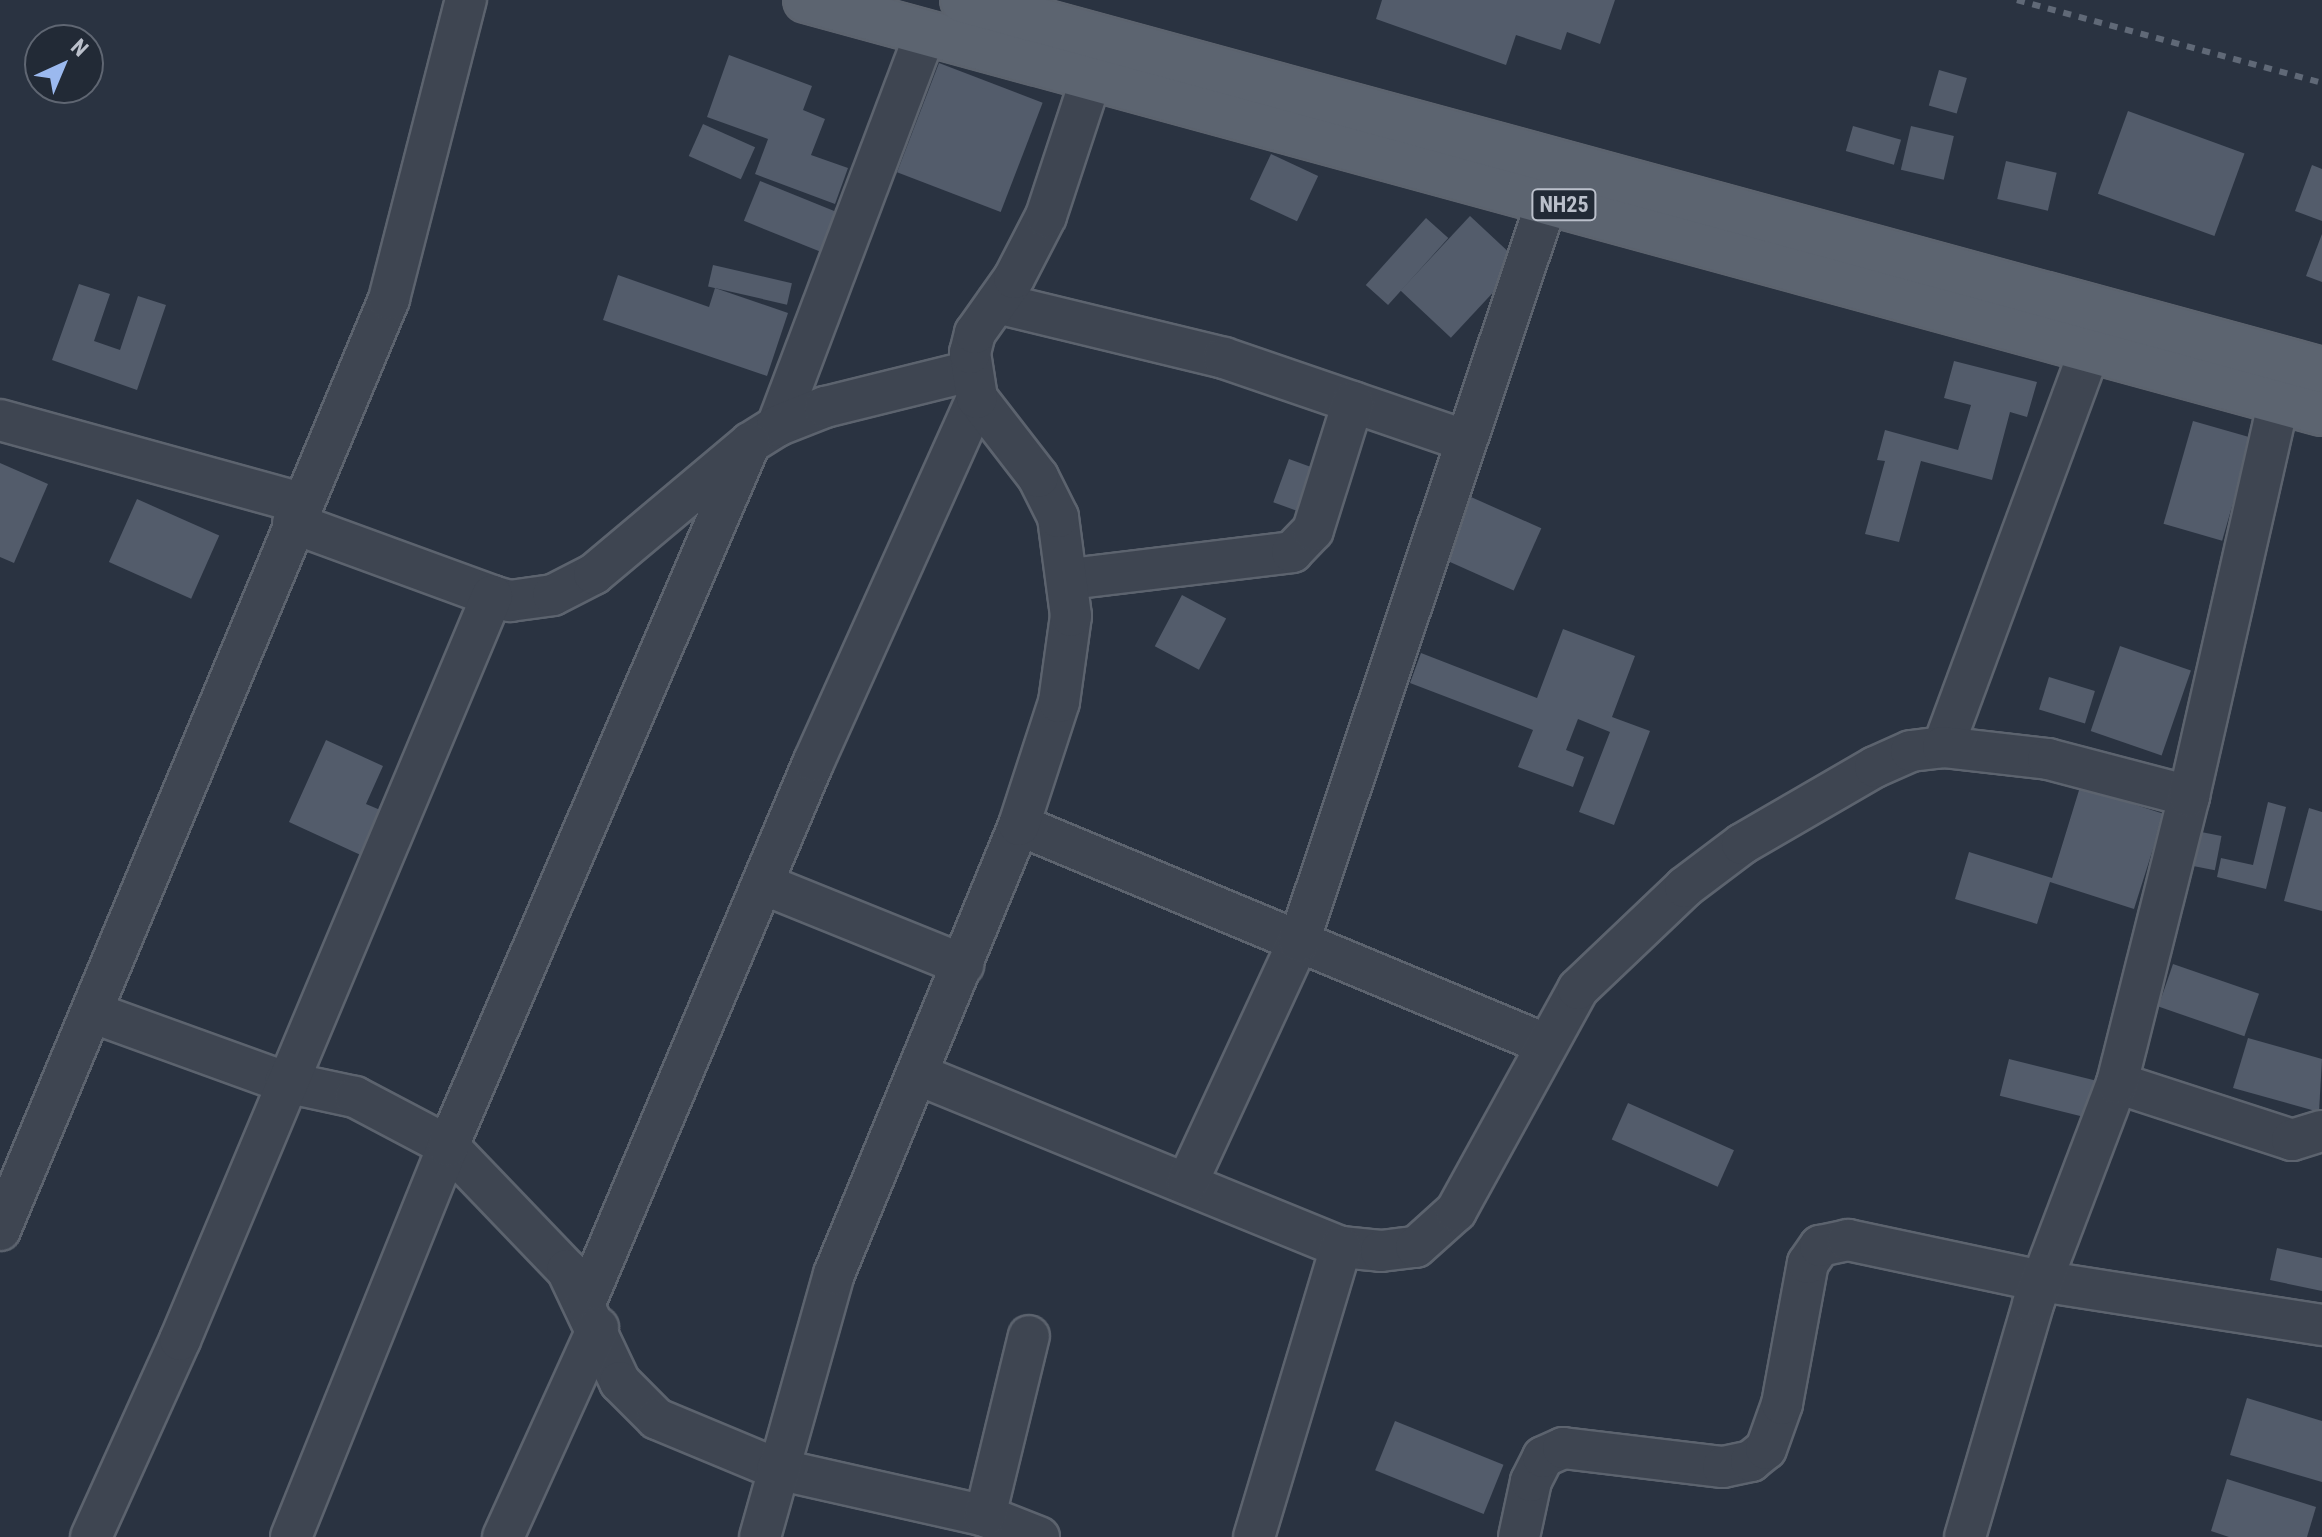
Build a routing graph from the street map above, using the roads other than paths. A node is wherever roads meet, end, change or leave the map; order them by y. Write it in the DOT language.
graph roads {
  1 [pos="466,0"];
  2 [pos="806,0"];
  3 [pos="963,0"];
  4 [pos="926,32"];
  5 [pos="1092,76"];
  6 [pos="1547,201"];
  7 [pos="997,303"];
  8 [pos="2090,350"];
  9 [pos="2296,377"];
  10 [pos="974,385"];
  11 [pos="1353,402"];
  12 [pos="2322,413"];
  13 [pos="0,420"];
  14 [pos="764,435"];
  15 [pos="1464,440"];
  16 [pos="298,513"];
  17 [pos="1070,579"];
  18 [pos="492,596"];
  19 [pos="1943,747"];
  20 [pos="2189,796"];
  21 [pos="1019,825"];
  22 [pos="763,884"];
  23 [pos="1299,941"];
  24 [pos="963,965"];
  25 [pos="94,1013"];
  26 [pos="1545,1044"];
  27 [pos="919,1075"];
  28 [pos="285,1082"];
  29 [pos="2117,1083"];
  30 [pos="2322,1131"];
  31 [pos="448,1146"];
  32 [pos="1187,1183"];
  33 [pos="0,1230"];
  34 [pos="1341,1247"];
  35 [pos="2041,1281"];
  36 [pos="592,1315"];
  37 [pos="2322,1325"];
  38 [pos="1029,1336"];
  39 [pos="777,1469"];
  40 [pos="985,1516"];
  41 [pos="91,1537"];
  42 [pos="291,1537"];
  43 [pos="503,1537"];
  44 [pos="760,1537"];
  45 [pos="1039,1537"];
  46 [pos="1254,1537"];
  47 [pos="1519,1537"];
  48 [pos="1965,1537"];
  1 -- 16 [label="street"];
  2 -- 4 [label="main road, NH25"];
  3 -- 9 [label="main road, NH25"];
  4 -- 5 [label="main road, NH25"];
  4 -- 14 [label="street"];
  5 -- 6 [label="main road, NH25"];
  5 -- 7 [label="street"];
  6 -- 8 [label="main road, NH25"];
  6 -- 15 [label="street"];
  7 -- 10 [label="street"];
  7 -- 11 [label="street"];
  8 -- 9 [label="main road, NH25"];
  8 -- 19 [label="street"];
  9 -- 12 [label="main road, NH25"];
  9 -- 20 [label="street"];
  10 -- 14 [label="street"];
  10 -- 17 [label="street"];
  10 -- 22 [label="street"];
  11 -- 15 [label="street"];
  11 -- 17 [label="street"];
  13 -- 16 [label="street"];
  14 -- 18 [label="street"];
  14 -- 31 [label="street"];
  15 -- 23 [label="street"];
  16 -- 18 [label="street"];
  16 -- 25 [label="street"];
  17 -- 21 [label="street"];
  18 -- 28 [label="street"];
  19 -- 20 [label="street"];
  19 -- 26 [label="street"];
  20 -- 29 [label="street"];
  21 -- 23 [label="street"];
  21 -- 24 [label="street"];
  22 -- 24 [label="street"];
  22 -- 36 [label="street"];
  23 -- 26 [label="street"];
  23 -- 32 [label="street"];
  24 -- 27 [label="street"];
  25 -- 28 [label="street"];
  25 -- 33 [label="street"];
  26 -- 34 [label="street"];
  27 -- 32 [label="street"];
  27 -- 39 [label="street"];
  28 -- 31 [label="street"];
  28 -- 41 [label="street"];
  29 -- 30 [label="street"];
  29 -- 35 [label="street"];
  31 -- 36 [label="street"];
  31 -- 42 [label="street"];
  32 -- 34 [label="street"];
  34 -- 46 [label="street"];
  35 -- 37 [label="street"];
  35 -- 47 [label="street"];
  35 -- 48 [label="street"];
  36 -- 39 [label="street"];
  36 -- 43 [label="street"];
  38 -- 40 [label="street"];
  39 -- 40 [label="street"];
  39 -- 44 [label="street"];
  40 -- 45 [label="street"];
}
